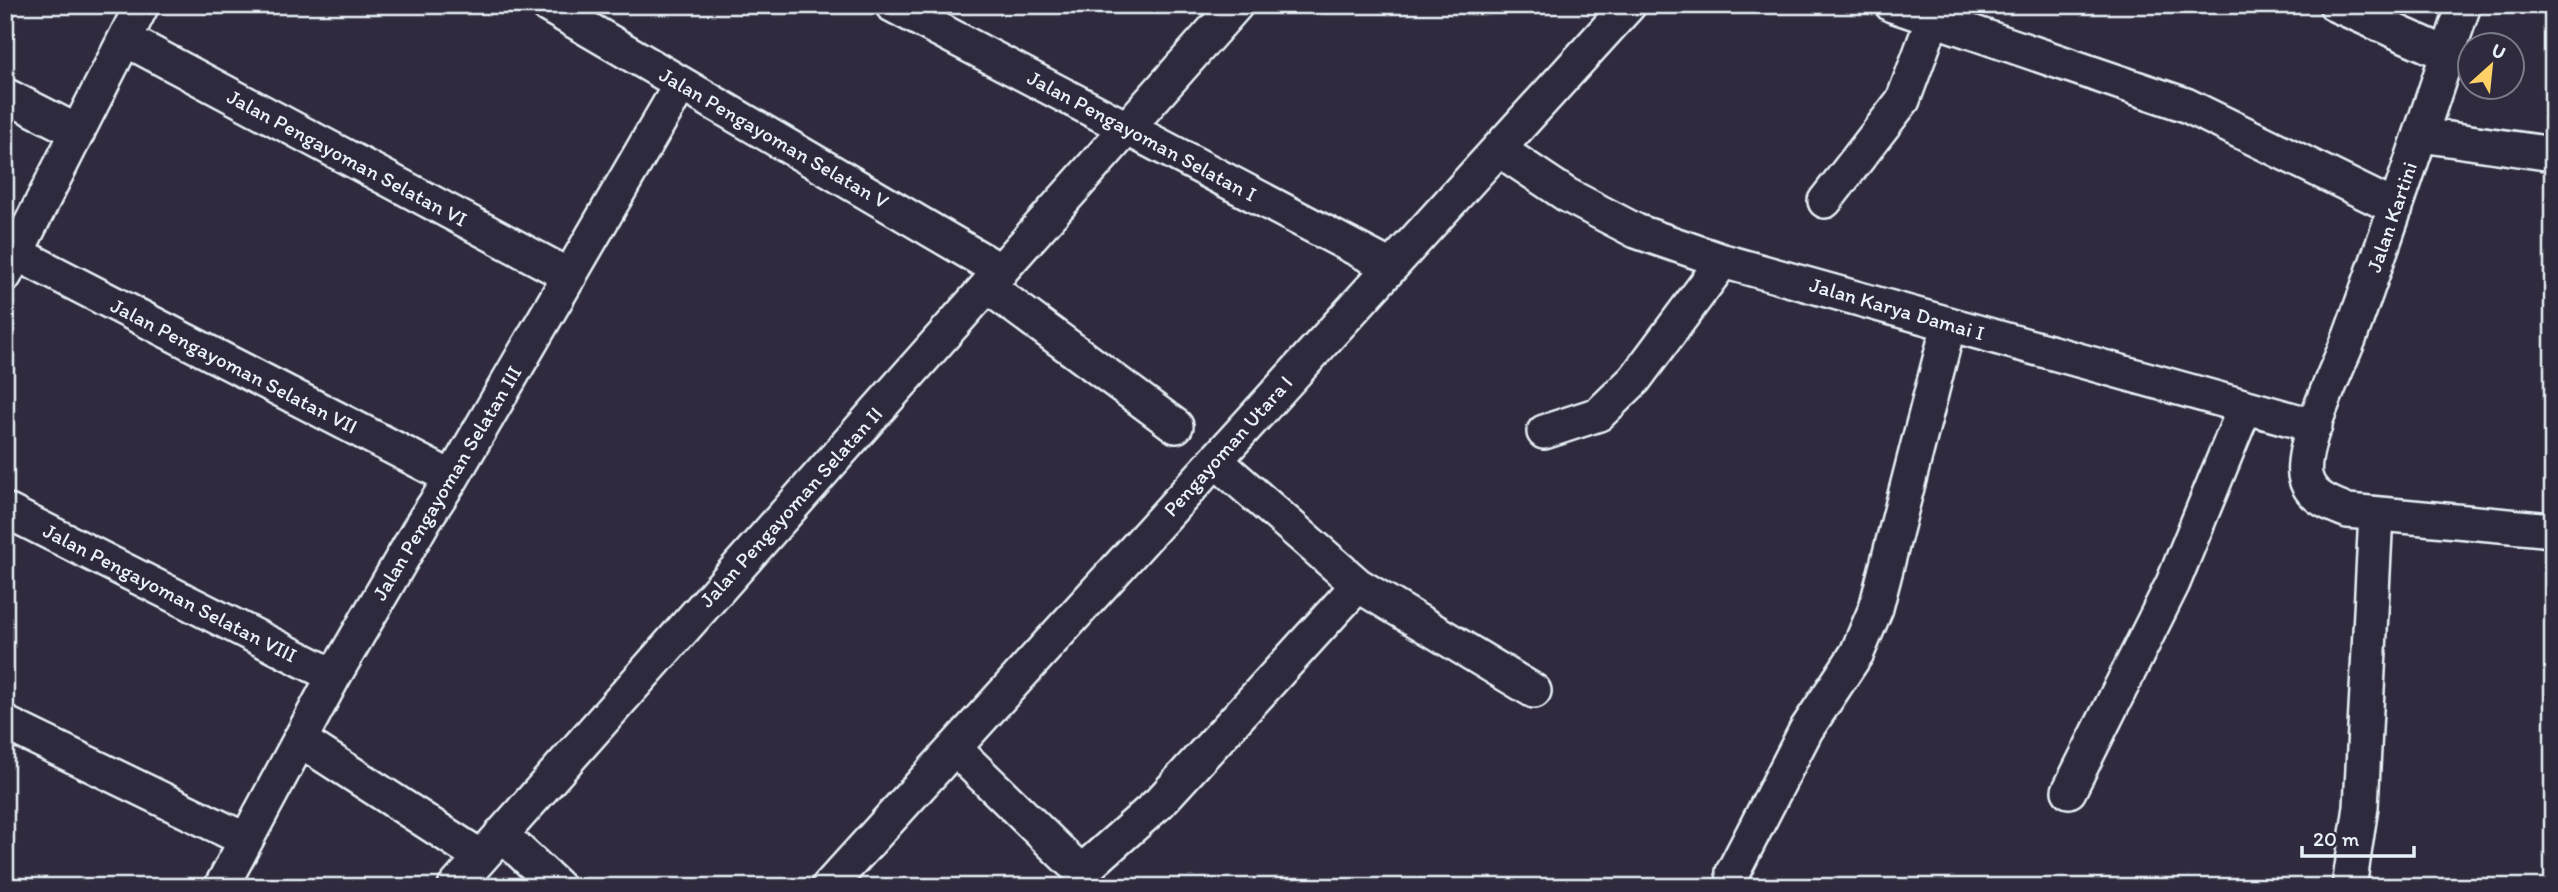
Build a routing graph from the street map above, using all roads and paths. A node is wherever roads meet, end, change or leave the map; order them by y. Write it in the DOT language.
graph roads {
  1 [pos="142,5"];
  2 [pos="547,5"];
  3 [pos="892,5"];
  4 [pos="1236,5"];
  5 [pos="1629,5"];
  6 [pos="1892,5"];
  7 [pos="2336,5"];
  8 [pos="2464,5"];
  9 [pos="1933,19"];
  10 [pos="125,39"];
  11 [pos="2447,54"];
  12 [pos="681,84"];
  13 [pos="5,94"];
  14 [pos="1127,128"];
  15 [pos="78,132"];
  16 [pos="2421,135"];
  17 [pos="1499,149"];
  18 [pos="2553,154"];
  19 [pos="1825,201"];
  20 [pos="2396,208"];
  21 [pos="1723,261"];
  22 [pos="11,264"];
  23 [pos="1391,267"];
  24 [pos="570,276"];
  25 [pos="994,279"];
  26 [pos="1949,324"];
  27 [pos="2245,407"];
  28 [pos="1175,426"];
  29 [pos="2315,426"];
  30 [pos="1544,432"];
  31 [pos="1215,460"];
  32 [pos="452,478"];
  33 [pos="5,510"];
  34 [pos="2376,514"];
  35 [pos="2553,530"];
  36 [pos="1358,585"];
  37 [pos="334,676"];
  38 [pos="1534,691"];
  39 [pos="5,723"];
  40 [pos="300,740"];
  41 [pos="954,748"];
  42 [pos="2069,791"];
  43 [pos="246,840"];
  44 [pos="491,846"];
  45 [pos="1733,872"];
  46 [pos="221,887"];
  47 [pos="455,887"];
  48 [pos="558,887"];
  49 [pos="828,887"];
  50 [pos="2349,887"];
  1 -- 10 [label="street"];
  2 -- 12 [label="street, Jalan Pengayoman Selatan V"];
  3 -- 14 [label="street, Jalan Pengayoman Selatan I"];
  4 -- 14 [label="street, Jalan Pengayoman Selatan II"];
  5 -- 17 [label="street, Pengayoman Utara I"];
  6 -- 9 [label="street"];
  7 -- 11 [label="street"];
  8 -- 11 [label="street, Jalan Kartini"];
  9 -- 19 [label="street"];
  9 -- 20 [label="street"];
  10 -- 15 [label="street"];
  10 -- 24 [label="street, Jalan Pengayoman Selatan VI"];
  11 -- 16 [label="street, Jalan Kartini"];
  12 -- 24 [label="street, Jalan Pengayoman Selatan III"];
  12 -- 25 [label="street, Jalan Pengayoman Selatan V"];
  13 -- 15 [label="street"];
  14 -- 23 [label="street, Jalan Pengayoman Selatan I"];
  14 -- 25 [label="street, Jalan Pengayoman Selatan II"];
  15 -- 22 [label="street"];
  16 -- 18 [label="street"];
  16 -- 20 [label="street, Jalan Kartini"];
  17 -- 21 [label="street, Jalan Karya Damai I"];
  17 -- 23 [label="street, Pengayoman Utara I"];
  20 -- 29 [label="street, Jalan Kartini"];
  21 -- 26 [label="street, Jalan Karya Damai I"];
  21 -- 30 [label="street"];
  22 -- 32 [label="street, Jalan Pengayoman Selatan VII"];
  23 -- 31 [label="street, Pengayoman Utara I"];
  24 -- 32 [label="street, Jalan Pengayoman Selatan III"];
  25 -- 28 [label="street, Jalan Pengayoman Selatan V"];
  25 -- 44 [label="street, Jalan Pengayoman Selatan II"];
  26 -- 27 [label="street, Jalan Karya Damai I"];
  26 -- 45 [label="street"];
  27 -- 29 [label="street, Jalan Karya Damai I"];
  27 -- 42 [label="street"];
  29 -- 34 [label="street, Jalan Kartini"];
  31 -- 36 [label="street"];
  31 -- 41 [label="street, Pengayoman Utara I"];
  32 -- 37 [label="street, Jalan Pengayoman Selatan III"];
  33 -- 37 [label="street, Jalan Pengayoman Selatan VIII"];
  34 -- 35 [label="street, Jalan Kartini"];
  34 -- 50 [label="street"];
  36 -- 38 [label="street"];
  36 -- 41 [label="street"];
  37 -- 40 [label="street, Jalan Pengayoman Selatan III"];
  39 -- 43 [label="street"];
  40 -- 43 [label="street, Jalan Pengayoman Selatan III"];
  40 -- 44 [label="street"];
  41 -- 49 [label="street, Pengayoman Utara I"];
  43 -- 46 [label="street, Jalan Pengayoman Selatan III"];
  44 -- 47 [label="street, Jalan Pengayoman Selatan II"];
  44 -- 48 [label="street"];
}
